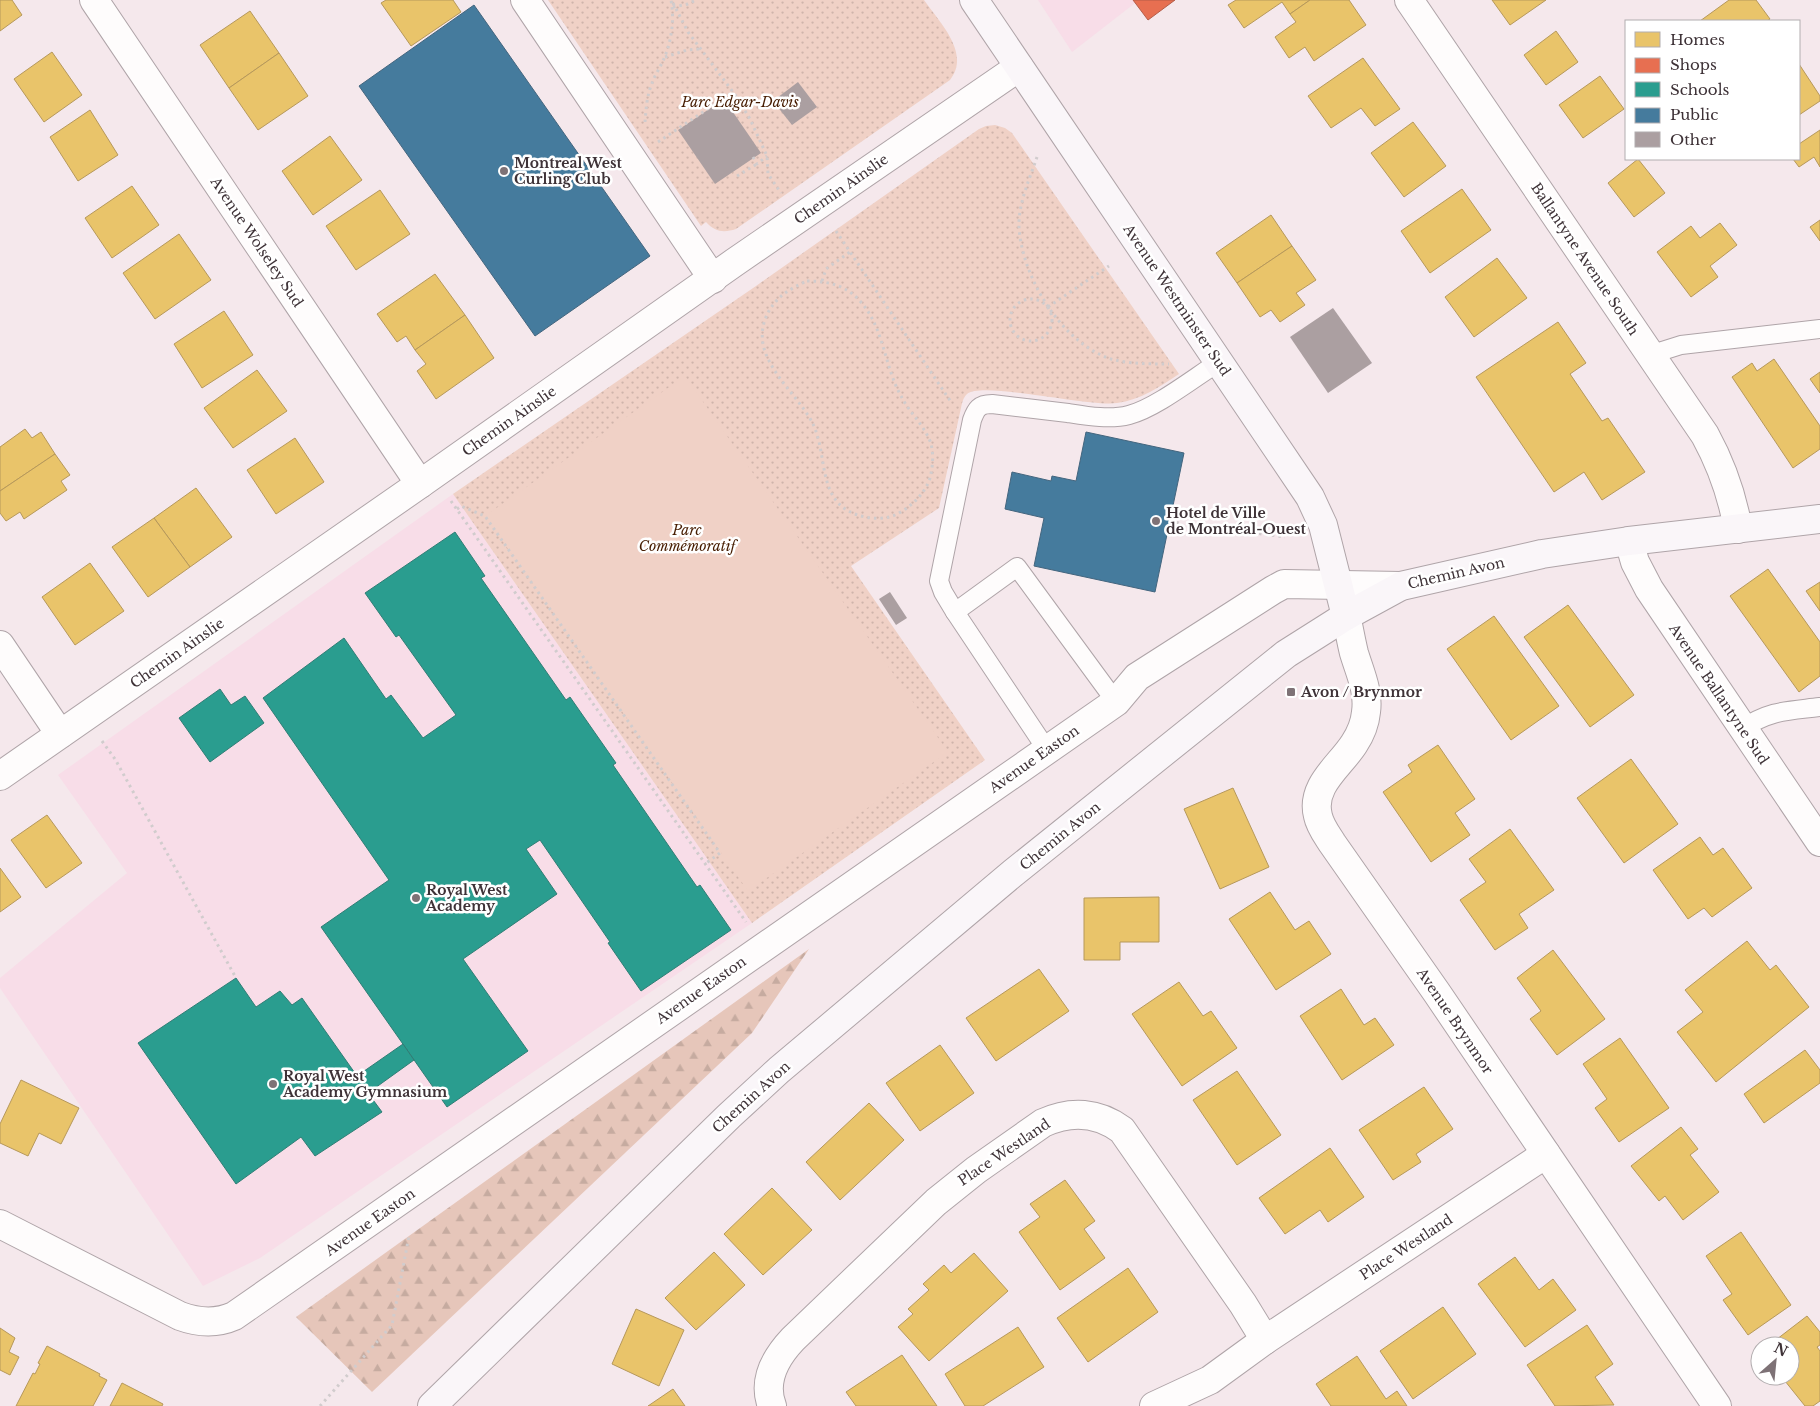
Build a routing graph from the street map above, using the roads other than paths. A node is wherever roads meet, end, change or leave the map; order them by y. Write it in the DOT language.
graph roads {
  1 [pos="94,0"];
  2 [pos="525,0"];
  3 [pos="974,0"];
  4 [pos="1409,0"];
  5 [pos="1019,67"];
  6 [pos="713,279"];
  7 [pos="1820,328"];
  8 [pos="1651,356"];
  9 [pos="1218,362"];
  10 [pos="420,484"];
  11 [pos="1820,519"];
  12 [pos="1738,529"];
  13 [pos="1629,541"];
  14 [pos="1338,584"];
  15 [pos="1401,586"];
  16 [pos="955,612"];
  17 [pos="1346,616"];
  18 [pos="0,645"];
  19 [pos="1116,702"];
  20 [pos="1820,707"];
  21 [pos="1742,729"];
  22 [pos="60,734"];
  23 [pos="1047,750"];
  24 [pos="0,776"];
  25 [pos="1820,842"];
  26 [pos="1546,1154"];
  27 [pos="0,1224"];
  28 [pos="1266,1340"];
  29 [pos="432,1406"];
  30 [pos="772,1406"];
  31 [pos="1154,1406"];
  32 [pos="1717,1406"];
  1 -- 10 [label="street, Avenue Wolseley Sud"];
  2 -- 6 [label="street"];
  3 -- 5 [label="main road, Avenue Westminster Sud"];
  4 -- 8 [label="street, Ballantyne Avenue South"];
  5 -- 6 [label="street, Chemin Ainslie"];
  5 -- 9 [label="main road, Avenue Westminster Sud"];
  6 -- 10 [label="street, Chemin Ainslie"];
  7 -- 8 [label="lane"];
  8 -- 12 [label="street, Ballantyne Avenue South"];
  9 -- 14 [label="main road, Avenue Westminster Sud"];
  9 -- 16 [label="lane"];
  10 -- 22 [label="street, Chemin Ainslie"];
  11 -- 12 [label="main road, Chemin Avon"];
  12 -- 13 [label="main road, Chemin Avon"];
  13 -- 15 [label="main road, Chemin Avon"];
  13 -- 21 [label="street, Avenue Ballantyne Sud"];
  14 -- 15 [label="street, Avenue Easton"];
  14 -- 17 [label="main road, Avenue Westminster Sud"];
  14 -- 19 [label="street, Avenue Easton"];
  15 -- 17 [label="main road, Chemin Avon"];
  16 -- 19 [label="lane"];
  16 -- 23 [label="lane"];
  17 -- 26 [label="street, Avenue Brynmor"];
  17 -- 29 [label="main road, Chemin Avon"];
  18 -- 22 [label="street"];
  19 -- 23 [label="street, Avenue Easton"];
  20 -- 21 [label="lane"];
  21 -- 25 [label="street, Avenue Ballantyne Sud"];
  22 -- 24 [label="street, Chemin Ainslie"];
  23 -- 27 [label="street, Avenue Easton"];
  26 -- 28 [label="street, Place Westland"];
  26 -- 32 [label="street, Avenue Brynmor"];
  28 -- 30 [label="street, Place Westland"];
  28 -- 31 [label="street, Place Westland"];
}
